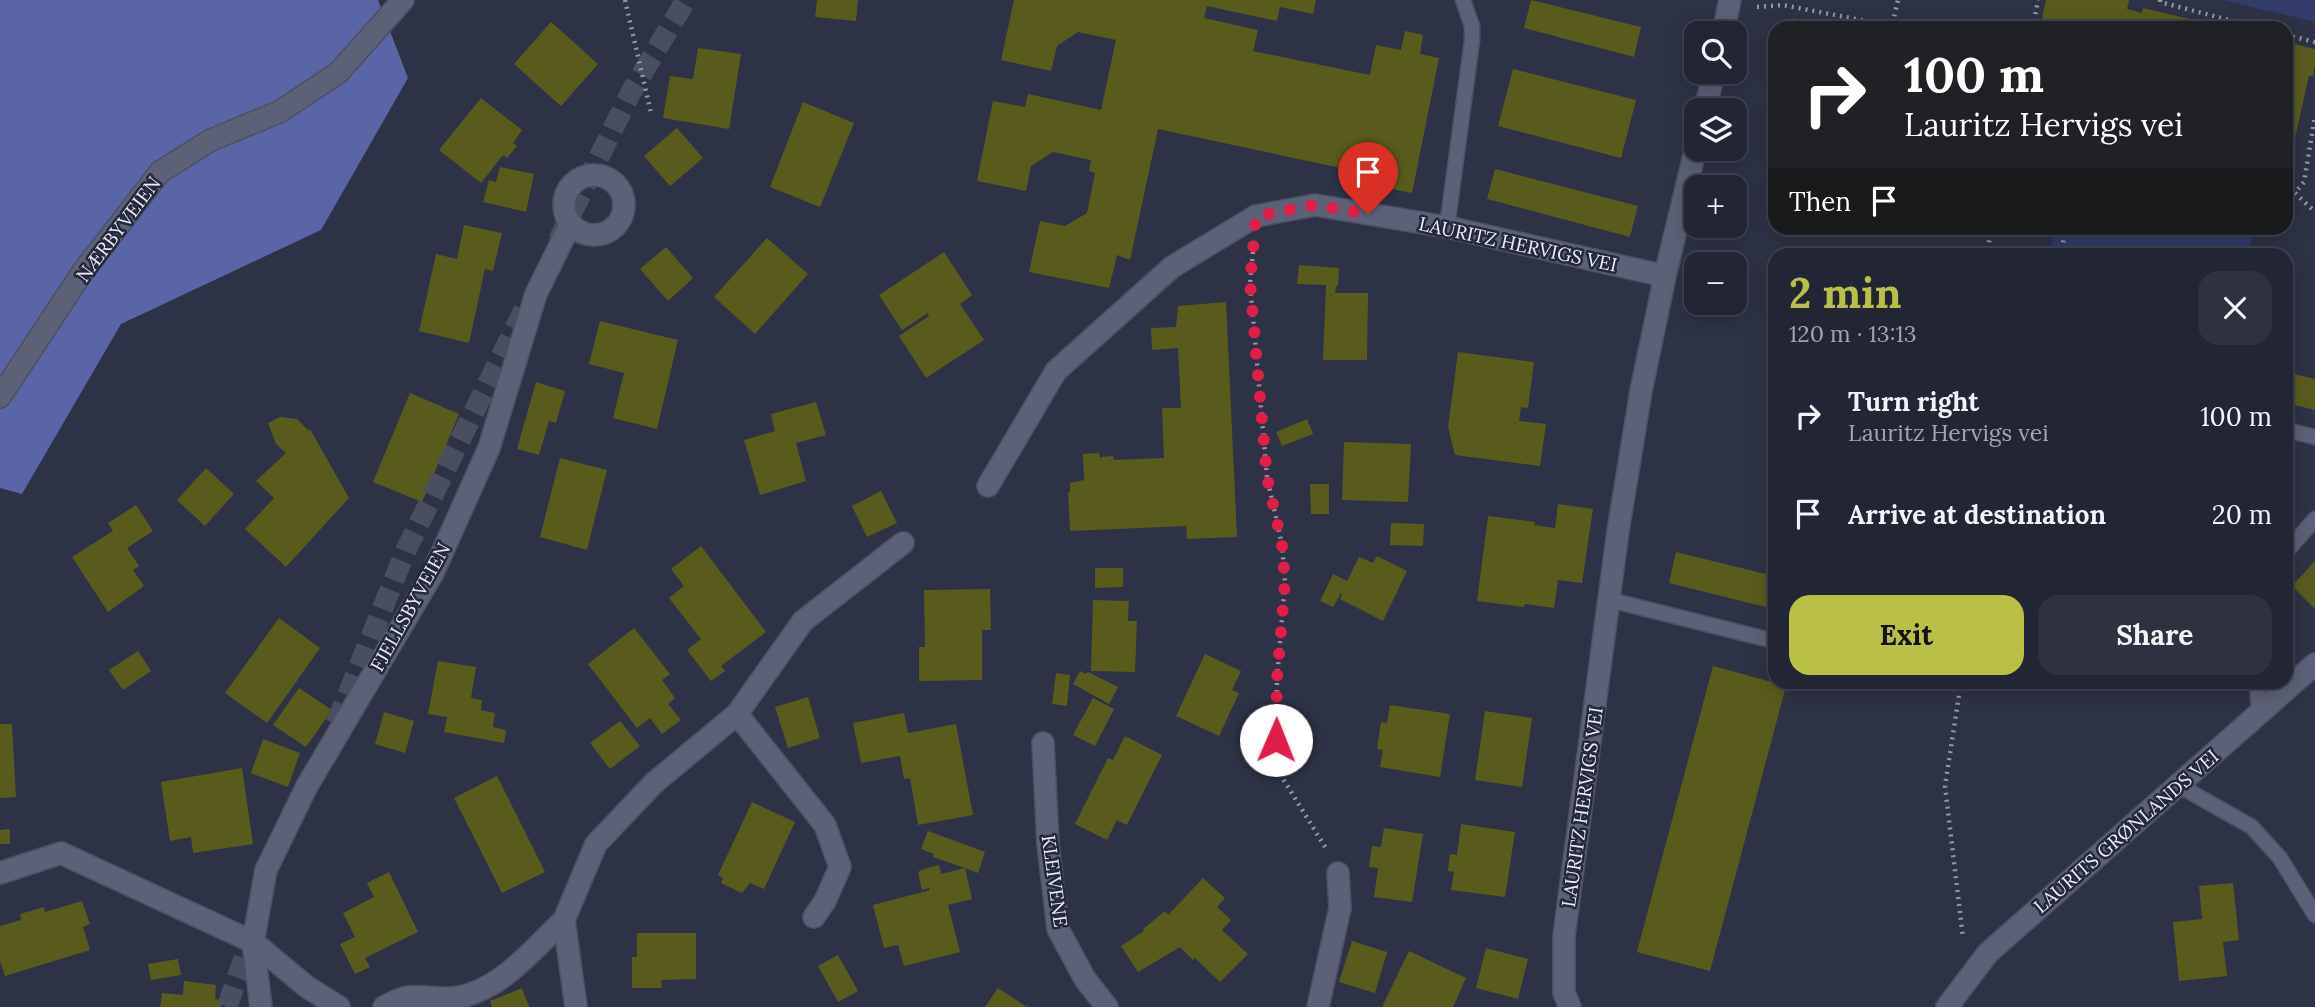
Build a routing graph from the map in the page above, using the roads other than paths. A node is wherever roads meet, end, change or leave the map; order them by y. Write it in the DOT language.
graph roads {
  1 [pos="403,0"];
  2 [pos="1463,0"];
  3 [pos="1693,161"];
  4 [pos="570,225"];
  5 [pos="1447,227"];
  6 [pos="1665,276"];
  7 [pos="0,397"];
  8 [pos="2293,432"];
  9 [pos="2315,437"];
  10 [pos="988,485"];
  11 [pos="2315,519"];
  12 [pos="903,543"];
  13 [pos="2293,544"];
  14 [pos="1610,600"];
  15 [pos="1768,640"];
  16 [pos="2315,664"];
  17 [pos="2293,683"];
  18 [pos="2257,689"];
  19 [pos="2286,689"];
  20 [pos="2259,713"];
  21 [pos="737,714"];
  22 [pos="1043,743"];
  23 [pos="2178,785"];
  24 [pos="0,873"];
  25 [pos="1338,873"];
  26 [pos="2315,915"];
  27 [pos="814,917"];
  28 [pos="564,920"];
  29 [pos="253,942"];
  30 [pos="261,1007"];
  31 [pos="339,1007"];
  32 [pos="384,1007"];
  33 [pos="576,1007"];
  34 [pos="1107,1007"];
  35 [pos="1318,1007"];
  36 [pos="1570,1007"];
  37 [pos="1947,1007"];
  1 -- 7 [label="street, NÆRBYVEIEN"];
  2 -- 5 [label="lane"];
  3 -- 6 [label="street, LAURITZ HERVIGS VEI"];
  4 -- 29 [label="street, FJELLSBYVEIEN"];
  5 -- 6 [label="street, LAURITZ HERVIGS VEI"];
  5 -- 10 [label="street, LAURITZ HERVIGS VEI"];
  6 -- 14 [label="street, LAURITZ HERVIGS VEI"];
  8 -- 9 [label="lane"];
  11 -- 13 [label="lane"];
  12 -- 21 [label="street"];
  14 -- 15 [label="lane"];
  14 -- 36 [label="street, LAURITZ HERVIGS VEI"];
  16 -- 17 [label="street, LAURITS GRØNLANDS VEI"];
  18 -- 20 [label="lane"];
  19 -- 20 [label="street, LAURITS GRØNLANDS VEI"];
  20 -- 23 [label="street, LAURITS GRØNLANDS VEI"];
  21 -- 27 [label="street"];
  21 -- 28 [label="street"];
  22 -- 34 [label="street, KLEIVENE"];
  23 -- 26 [label="lane"];
  23 -- 37 [label="street, LAURITS GRØNLANDS VEI"];
  24 -- 29 [label="street"];
  25 -- 35 [label="street"];
  28 -- 32 [label="street"];
  28 -- 33 [label="street"];
  29 -- 30 [label="street, FJELLSBYVEIEN"];
  29 -- 31 [label="street"];
}
